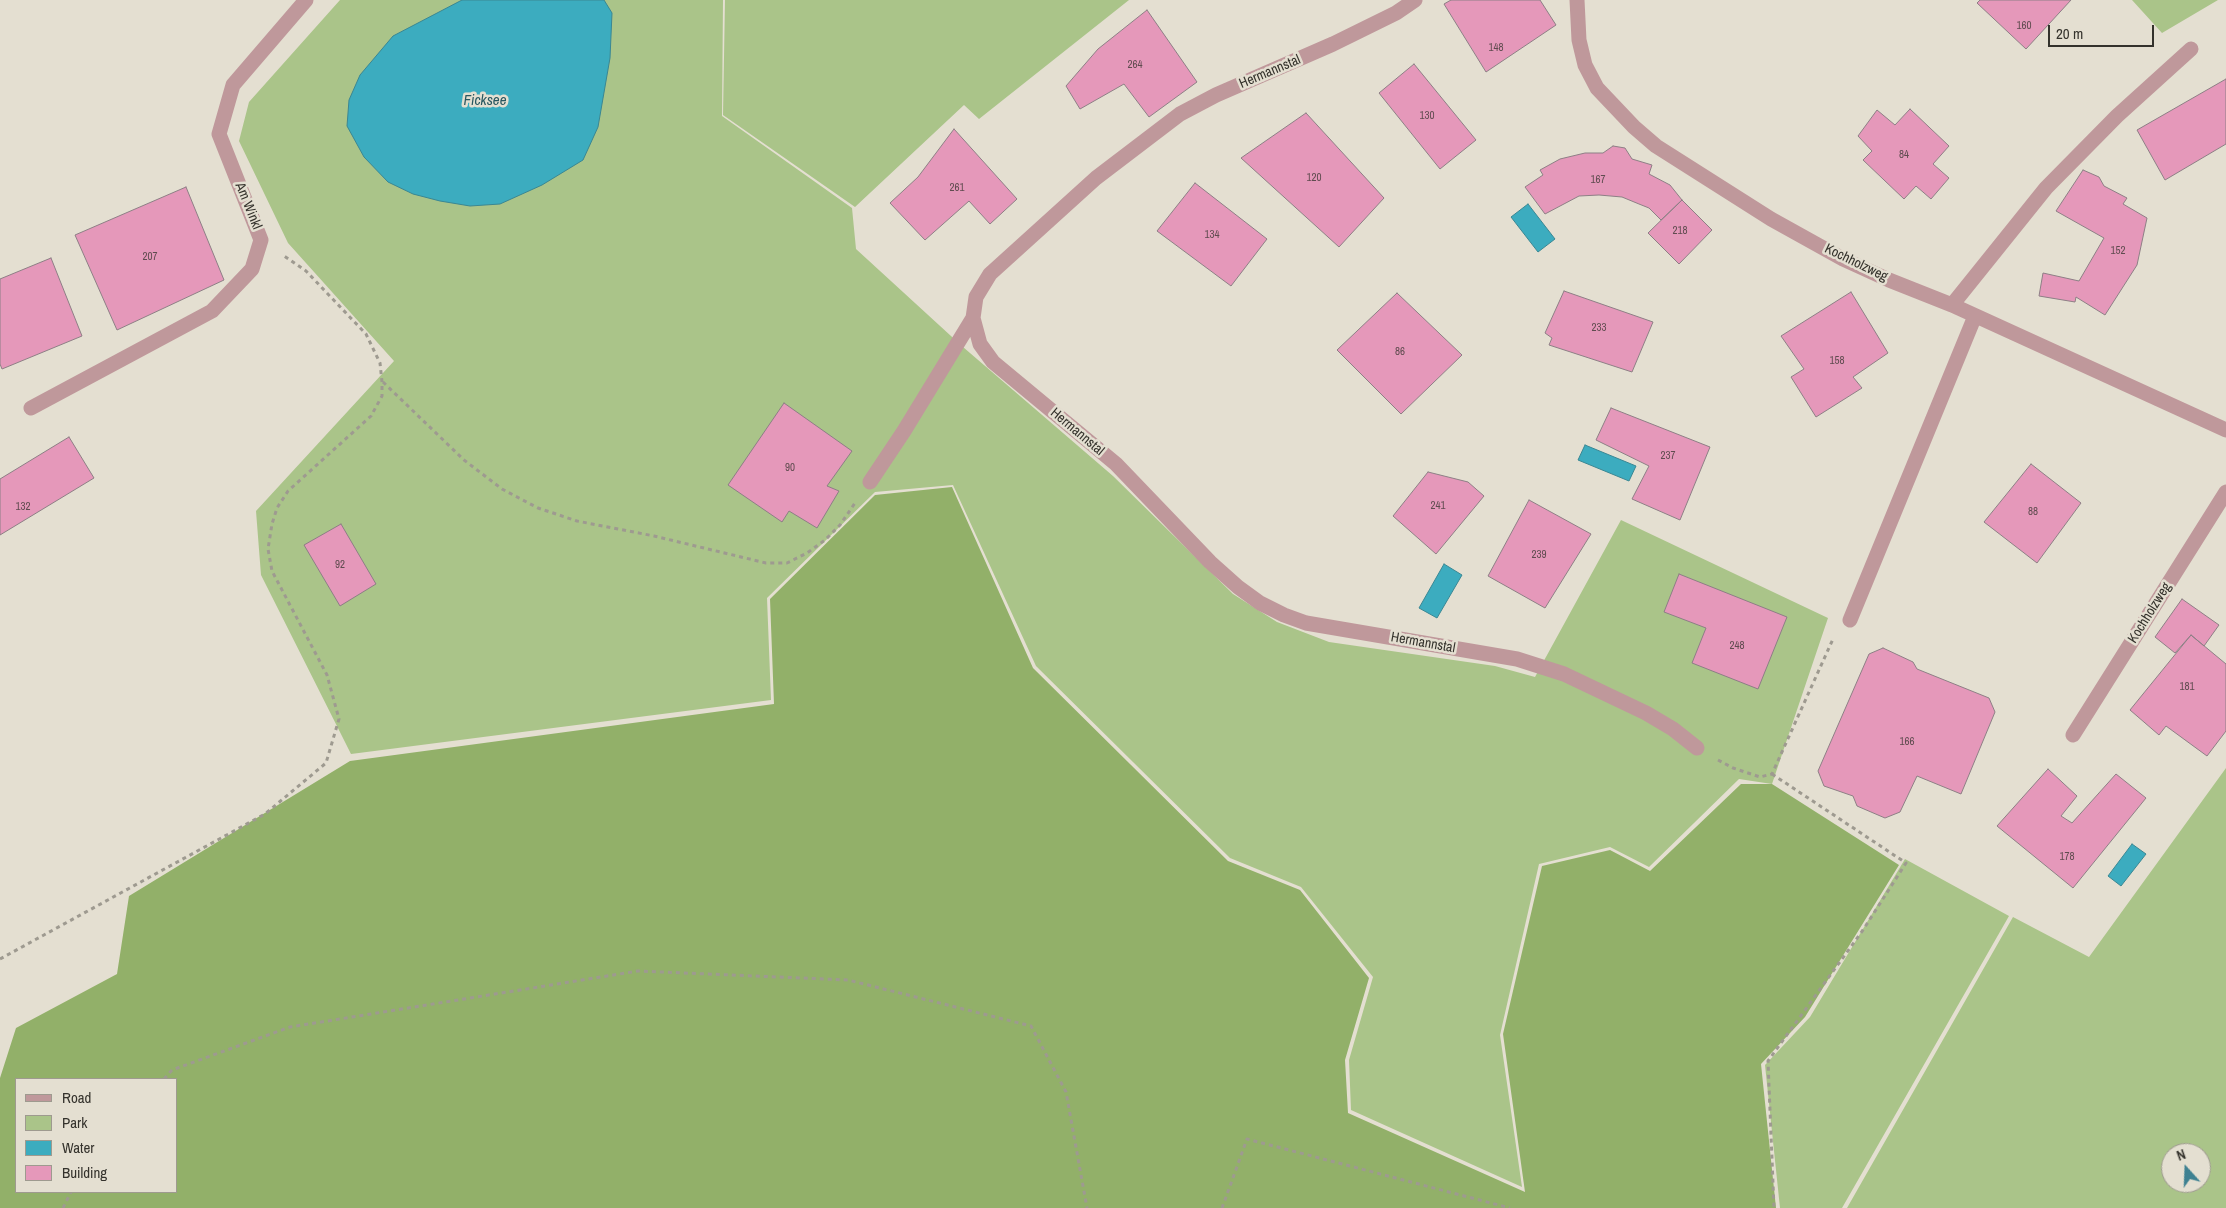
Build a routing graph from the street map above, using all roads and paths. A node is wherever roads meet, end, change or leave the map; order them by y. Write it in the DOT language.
graph roads {
  1 [pos="306,0"];
  2 [pos="1415,0"];
  3 [pos="1577,0"];
  4 [pos="2191,49"];
  5 [pos="261,240"];
  6 [pos="1952,305"];
  7 [pos="1975,316"];
  8 [pos="973,318"];
  9 [pos="382,382"];
  10 [pos="31,408"];
  11 [pos="2226,430"];
  12 [pos="870,482"];
  13 [pos="2226,492"];
  14 [pos="1850,620"];
  15 [pos="2073,735"];
  16 [pos="1697,748"];
  17 [pos="1772,774"];
  18 [pos="0,959"];
  19 [pos="165,1078"];
  20 [pos="70,1193"];
  21 [pos="63,1208"];
  22 [pos="1087,1208"];
  23 [pos="1222,1208"];
  24 [pos="1510,1208"];
  25 [pos="1774,1208"];
  1 -- 5 [label="street, Am Winkl"];
  2 -- 8 [label="street, Hermannstal"];
  3 -- 6 [label="street, Kochholzweg"];
  4 -- 6 [label="street"];
  5 -- 9 [label="path"];
  5 -- 10 [label="street, Am Winkl"];
  6 -- 7 [label="street, Kochholzweg"];
  7 -- 11 [label="street, Kochholzweg"];
  7 -- 14 [label="street"];
  8 -- 12 [label="street"];
  8 -- 16 [label="street, Hermannstal"];
  9 -- 12 [label="path"];
  9 -- 18 [label="path"];
  13 -- 15 [label="street, Kochholzweg"];
  14 -- 17 [label="path"];
  16 -- 17 [label="path"];
  17 -- 25 [label="path"];
  19 -- 22 [label="path"];
  20 -- 21 [label="path"];
  23 -- 24 [label="path"];
}
